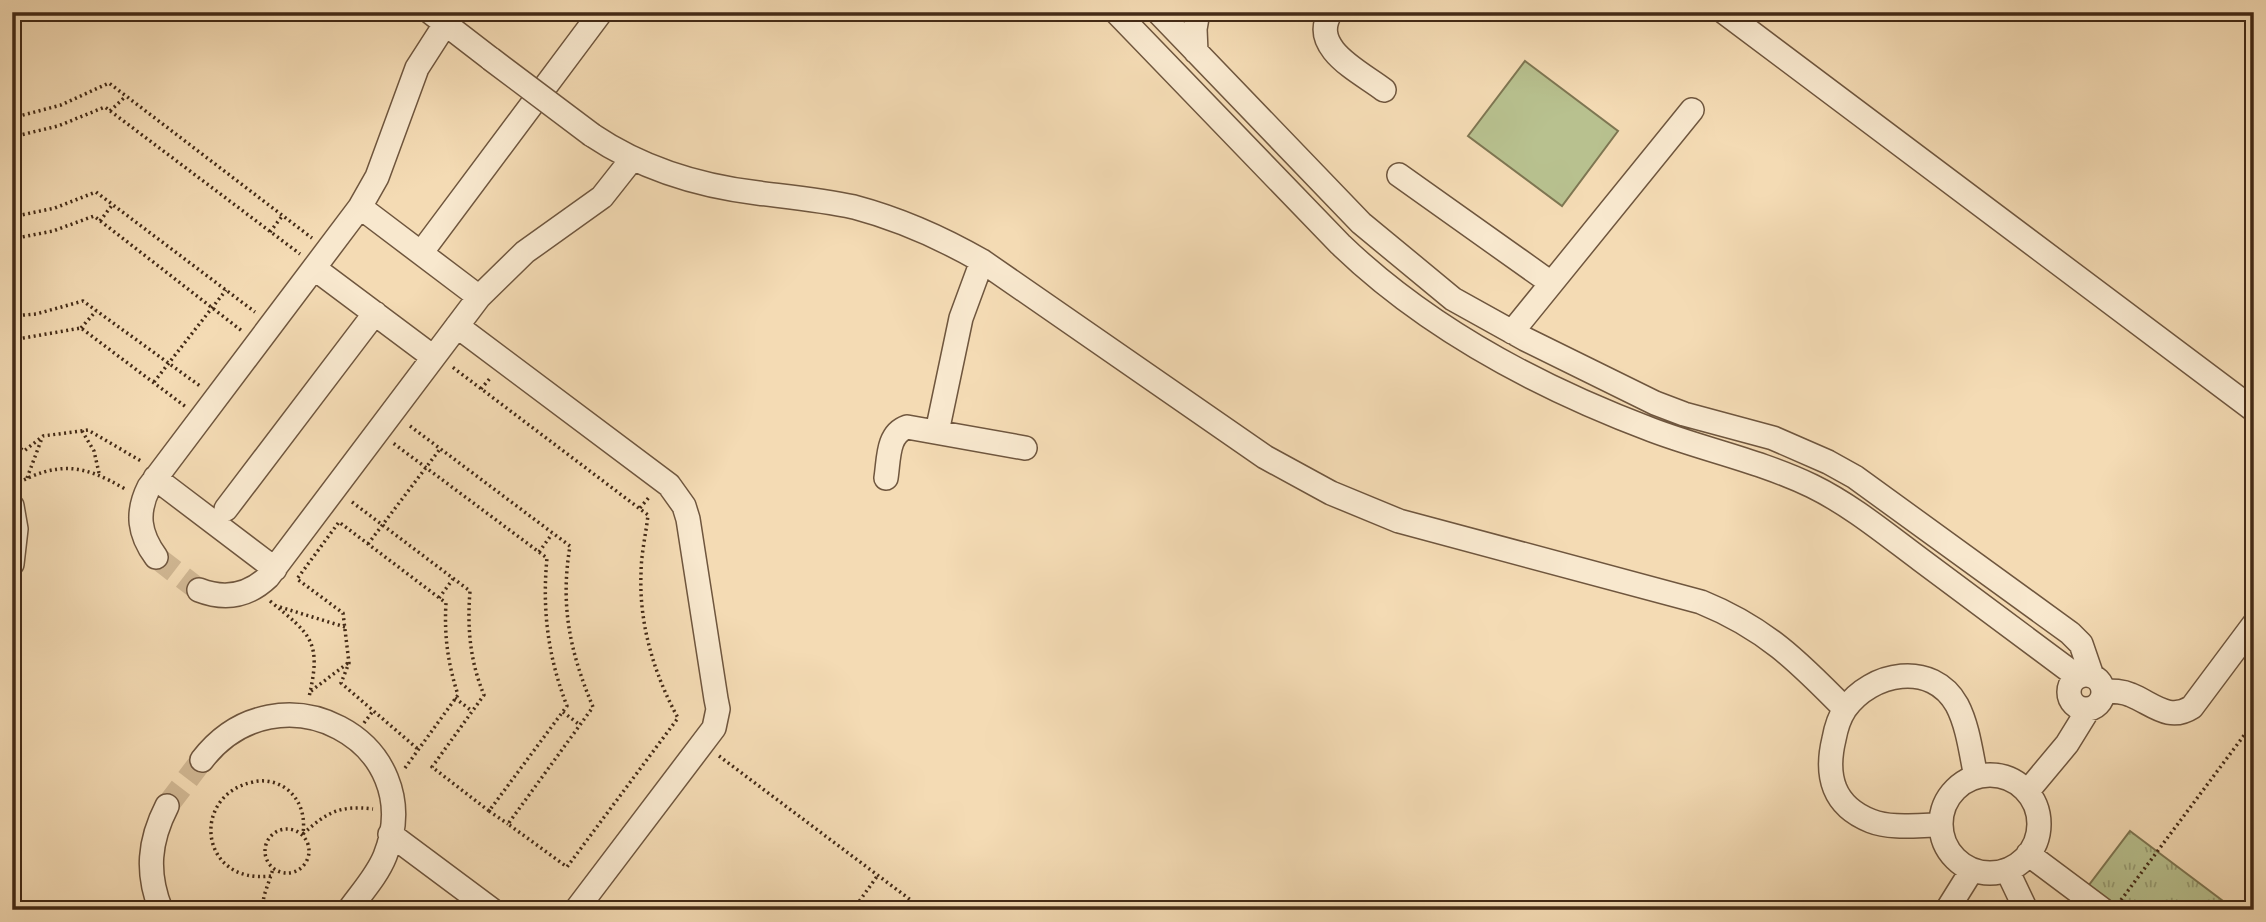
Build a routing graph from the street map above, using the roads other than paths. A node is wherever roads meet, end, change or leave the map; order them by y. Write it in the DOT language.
graph roads {
  1 [pos="601,12"];
  2 [pos="1116,12"];
  3 [pos="1158,12"];
  4 [pos="1198,12"];
  5 [pos="1331,12"];
  6 [pos="1724,12"];
  7 [pos="442,16"];
  8 [pos="1196,52"];
  9 [pos="1384,90"];
  10 [pos="1692,110"];
  11 [pos="632,159"];
  12 [pos="1399,175"];
  13 [pos="360,207"];
  14 [pos="421,253"];
  15 [pos="982,261"];
  16 [pos="308,262"];
  17 [pos="1551,284"];
  18 [pos="479,297"];
  19 [pos="1466,306"];
  20 [pos="375,313"];
  21 [pos="457,326"];
  22 [pos="1449,331"];
  23 [pos="1512,332"];
  24 [pos="434,356"];
  25 [pos="1575,364"];
  26 [pos="1560,390"];
  27 [pos="2254,410"];
  28 [pos="937,432"];
  29 [pos="1025,448"];
  30 [pos="155,478"];
  31 [pos="886,478"];
  32 [pos="12,506"];
  33 [pos="226,509"];
  34 [pos="156,557"];
  35 [pos="12,564"];
  36 [pos="275,569"];
  37 [pos="199,590"];
  38 [pos="2254,624"];
  39 [pos="2091,681"];
  40 [pos="1845,709"];
  41 [pos="2088,710"];
  42 [pos="202,760"];
  43 [pos="1976,777"];
  44 [pos="2027,792"];
  45 [pos="167,806"];
  46 [pos="391,824"];
  47 [pos="1940,825"];
  48 [pos="2028,854"];
  49 [pos="1972,870"];
  50 [pos="2007,870"];
  51 [pos="161,910"];
  52 [pos="349,910"];
  53 [pos="492,910"];
  54 [pos="576,910"];
  55 [pos="1947,910"];
  56 [pos="2026,910"];
  57 [pos="2103,910"];
  1 -- 14 [label="lane"];
  2 -- 22 [label="lane"];
  3 -- 8 [label="lane"];
  4 -- 8 [label="lane"];
  5 -- 9 [label="lane"];
  6 -- 27 [label="lane"];
  7 -- 11 [label="lane, bridge"];
  7 -- 13 [label="lane"];
  8 -- 19 [label="lane"];
  10 -- 17 [label="lane"];
  11 -- 15 [label="lane"];
  11 -- 18 [label="lane"];
  12 -- 17 [label="lane"];
  13 -- 14 [label="lane"];
  13 -- 16 [label="lane"];
  14 -- 18 [label="lane"];
  15 -- 28 [label="lane"];
  15 -- 40 [label="lane"];
  16 -- 20 [label="lane"];
  16 -- 30 [label="lane"];
  17 -- 23 [label="lane"];
  18 -- 21 [label="lane"];
  19 -- 22 [label="lane"];
  19 -- 23 [label="lane"];
  20 -- 24 [label="lane"];
  20 -- 33 [label="lane"];
  21 -- 24 [label="lane"];
  21 -- 54 [label="lane"];
  22 -- 26 [label="lane"];
  23 -- 25 [label="lane"];
  24 -- 36 [label="lane"];
  25 -- 26 [label="lane"];
  25 -- 39 [label="lane"];
  26 -- 39 [label="lane"];
  28 -- 29 [label="lane"];
  28 -- 31 [label="lane"];
  30 -- 34 [label="lane"];
  30 -- 36 [label="lane"];
  32 -- 35 [label="lane"];
  36 -- 37 [label="lane"];
  38 -- 39 [label="lane"];
  39 -- 41 [label="lane"];
  39 -- 41 [label="lane"];
  40 -- 43 [label="lane"];
  40 -- 47 [label="lane"];
  41 -- 44 [label="lane"];
  42 -- 46 [label="lane"];
  43 -- 44 [label="lane"];
  43 -- 47 [label="lane"];
  44 -- 48 [label="lane"];
  45 -- 51 [label="lane"];
  46 -- 52 [label="lane"];
  46 -- 53 [label="lane"];
  47 -- 49 [label="lane"];
  48 -- 50 [label="lane"];
  48 -- 57 [label="lane"];
  49 -- 50 [label="lane"];
  49 -- 55 [label="lane"];
  50 -- 56 [label="lane"];
}
